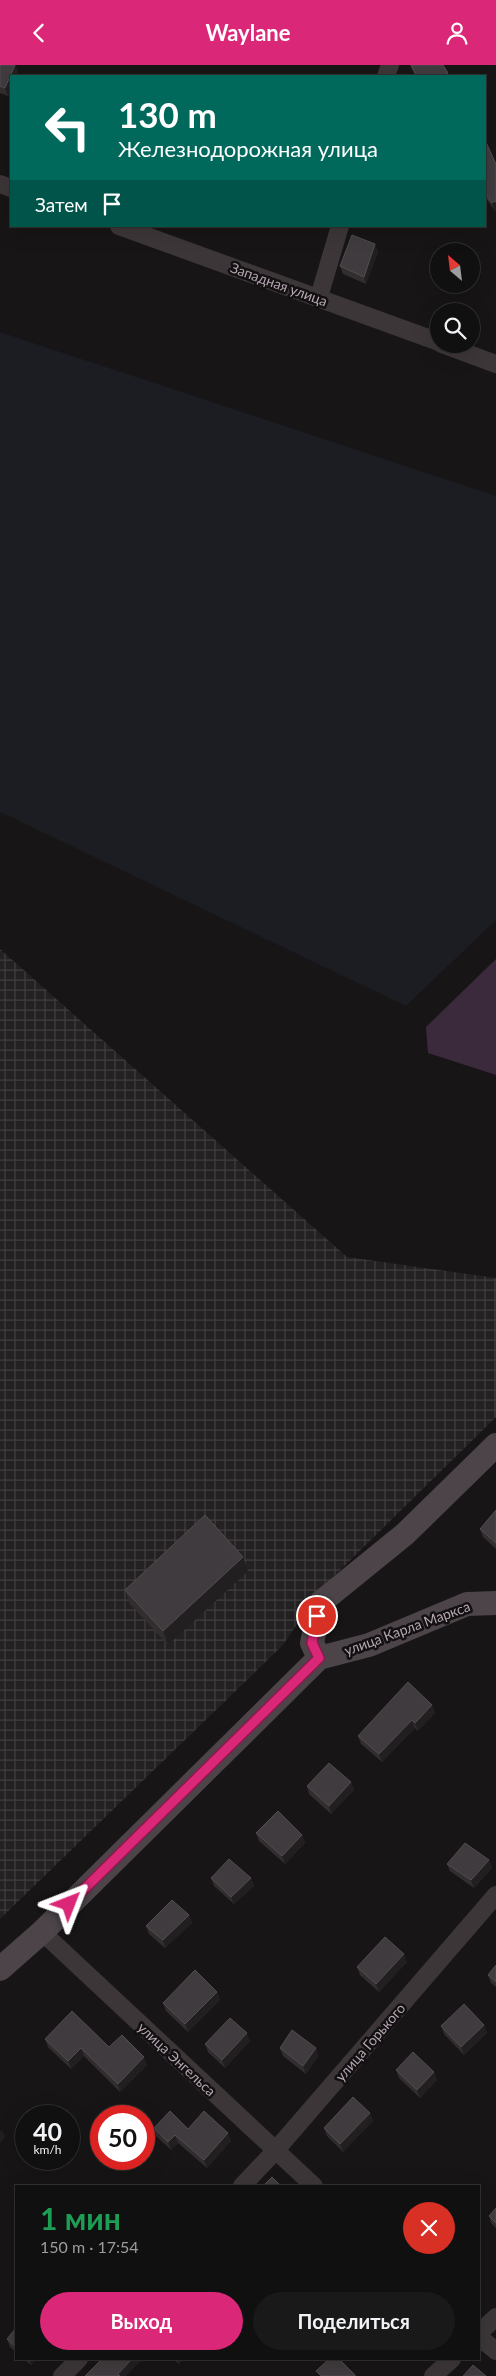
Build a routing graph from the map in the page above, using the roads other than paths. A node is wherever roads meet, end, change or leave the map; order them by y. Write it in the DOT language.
graph roads {
  1 [pos="123,227"];
  2 [pos="340,227"];
  3 [pos="319,297"];
  4 [pos="430,339"];
  5 [pos="467,353"];
  6 [pos="496,364"];
  7 [pos="496,1445"];
  8 [pos="496,1603"];
  9 [pos="319,1658"];
  10 [pos="496,1895"];
  11 [pos="42,1932"];
  12 [pos="0,1969"];
  13 [pos="276,2151"];
  14 [pos="243,2185"];
  15 [pos="313,2185"];
  16 [pos="496,2317"];
  17 [pos="480,2334"];
  18 [pos="480,2336"];
  19 [pos="496,2351"];
  20 [pos="78,2360"];
  21 [pos="451,2360"];
  22 [pos="62,2376"];
  23 [pos="433,2376"];
  1 -- 3 [label="street, Западная улица"];
  2 -- 3 [label="street"];
  3 -- 4 [label="street, Западная улица"];
  5 -- 6 [label="street, Западная улица"];
  7 -- 9 [label="main road"];
  8 -- 9 [label="main road, улица Карла Маркса"];
  9 -- 11 [label="main road"];
  10 -- 13 [label="street, улица Горького"];
  11 -- 12 [label="main road"];
  11 -- 13 [label="street, улица Энгельса"];
  13 -- 14 [label="street, улица Горького"];
  13 -- 15 [label="street, улица Энгельса"];
  16 -- 17 [label="street"];
  18 -- 19 [label="street"];
  20 -- 22 [label="street"];
  21 -- 23 [label="street"];
}
